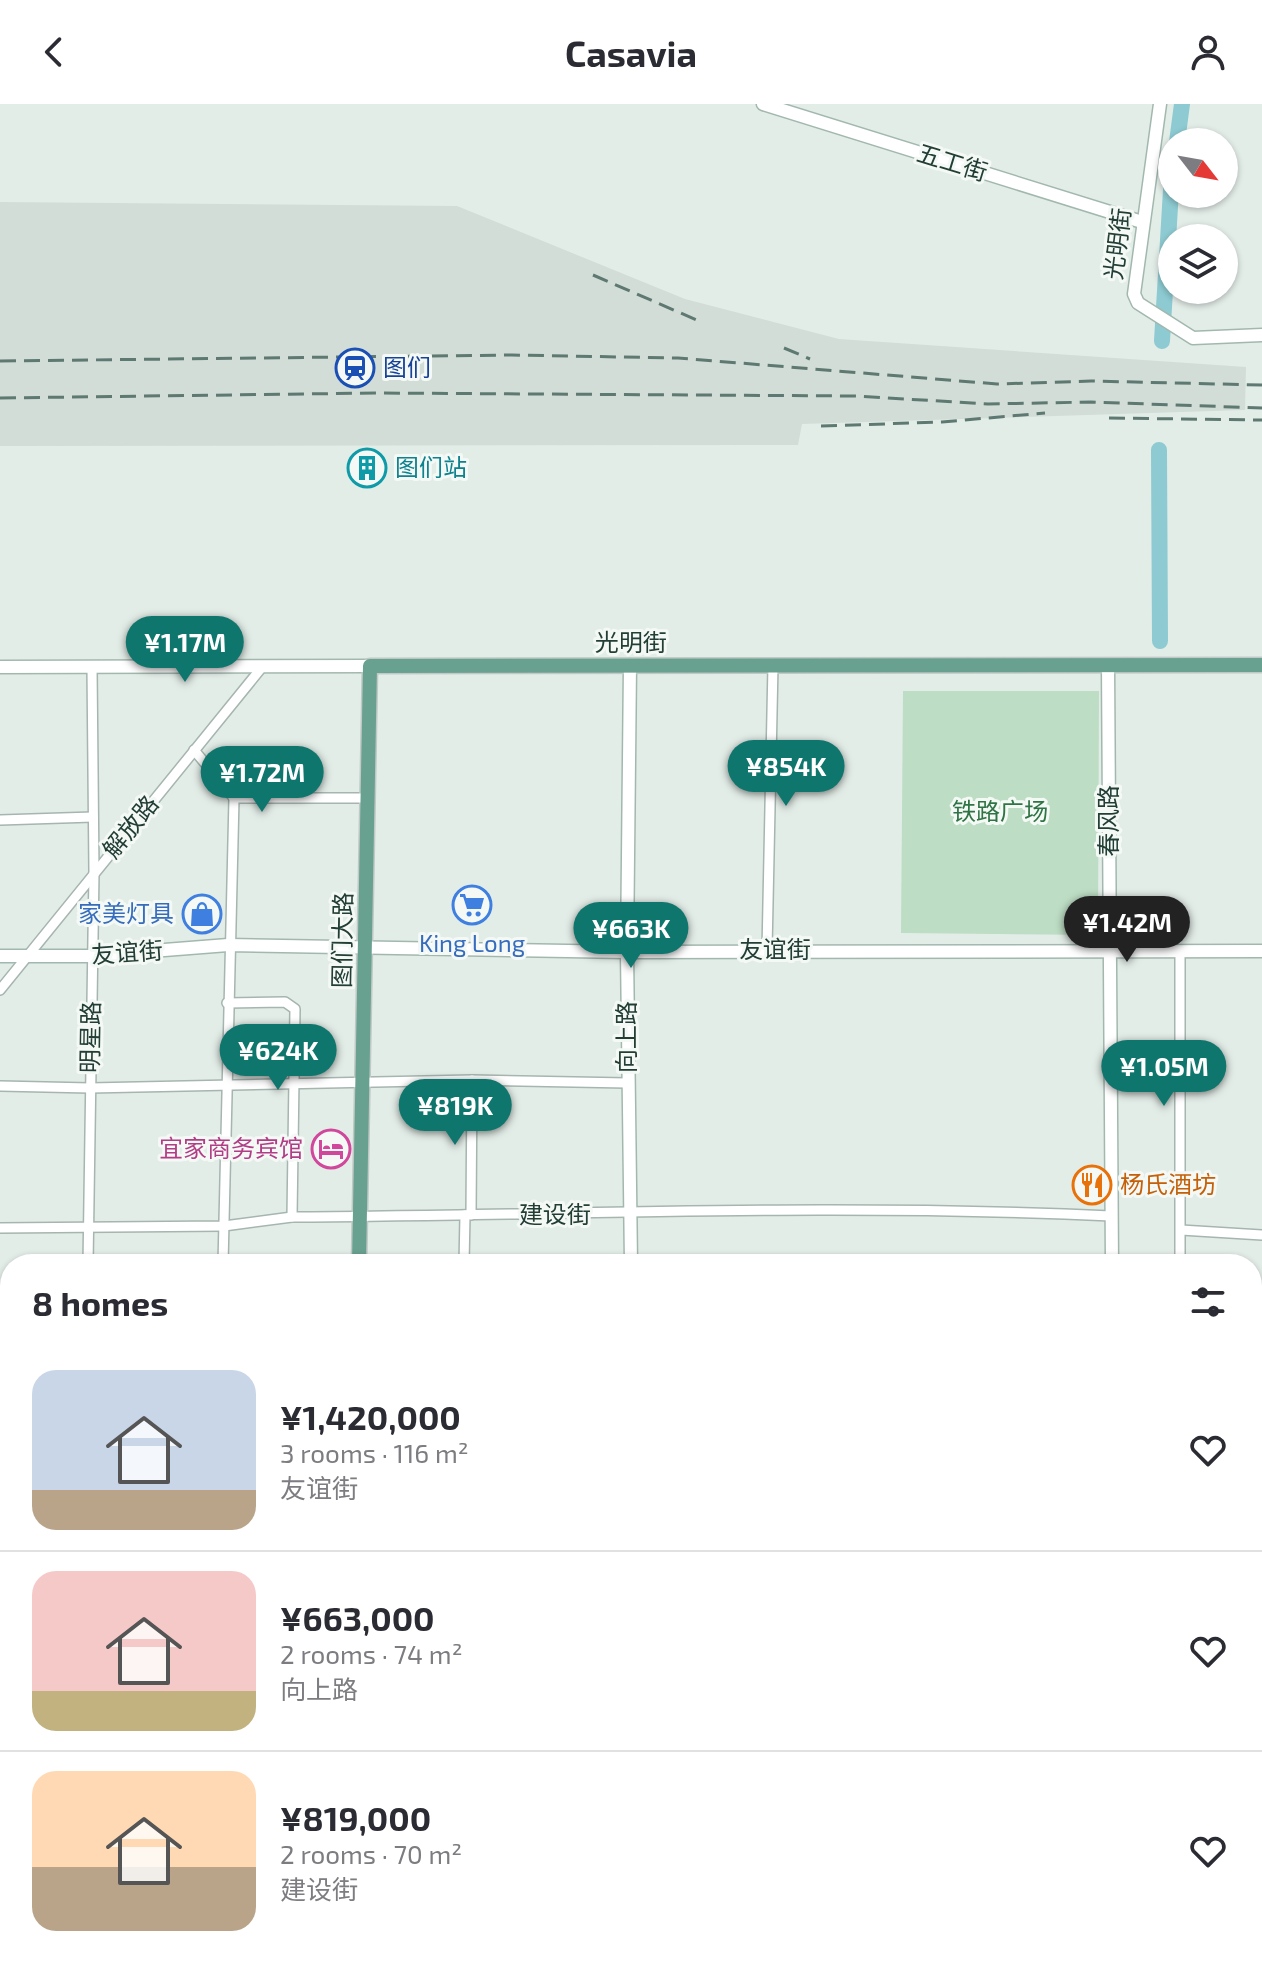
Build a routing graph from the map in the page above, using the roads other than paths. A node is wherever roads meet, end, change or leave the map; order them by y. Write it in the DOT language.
graph roads {
  1 [pos="763,104"];
  2 [pos="1160,104"];
  3 [pos="1142,222"];
  4 [pos="1262,335"];
  5 [pos="630,665"];
  6 [pos="773,665"];
  7 [pos="1108,665"];
  8 [pos="1262,665"];
  9 [pos="263,666"];
  10 [pos="370,666"];
  11 [pos="0,667"];
  12 [pos="92,667"];
  13 [pos="194,750"];
  14 [pos="234,798"];
  15 [pos="367,798"];
  16 [pos="93,817"];
  17 [pos="0,820"];
  18 [pos="94,872"];
  19 [pos="228,945"];
  20 [pos="365,945"];
  21 [pos="1109,949"];
  22 [pos="767,950"];
  23 [pos="1180,951"];
  24 [pos="1262,951"];
  25 [pos="627,952"];
  26 [pos="92,955"];
  27 [pos="0,956"];
  28 [pos="27,957"];
  29 [pos="0,990"];
  30 [pos="227,1003"];
  31 [pos="472,1080"];
  32 [pos="362,1081"];
  33 [pos="294,1082"];
  34 [pos="225,1083"];
  35 [pos="627,1083"];
  36 [pos="0,1086"];
  37 [pos="90,1088"];
  38 [pos="630,1214"];
  39 [pos="468,1215"];
  40 [pos="360,1216"];
  41 [pos="1111,1216"];
  42 [pos="292,1217"];
  43 [pos="224,1226"];
  44 [pos="0,1228"];
  45 [pos="87,1228"];
  46 [pos="1181,1230"];
  47 [pos="1262,1235"];
  48 [pos="88,1254"];
  49 [pos="223,1254"];
  50 [pos="359,1254"];
  51 [pos="465,1254"];
  52 [pos="631,1254"];
  53 [pos="1112,1254"];
  54 [pos="1180,1254"];
  1 -- 3 [label="street, 五工街"];
  2 -- 3 [label="street, 光明街"];
  3 -- 4 [label="street, 光明街"];
  5 -- 6 [label="main road, 光明街"];
  5 -- 10 [label="main road, 光明街"];
  5 -- 25 [label="street, 向上路"];
  6 -- 7 [label="main road, 光明街"];
  6 -- 22 [label="street"];
  7 -- 8 [label="main road, 光明街"];
  7 -- 21 [label="street, 春风路"];
  9 -- 10 [label="street, 光明街"];
  9 -- 12 [label="street, 光明街"];
  9 -- 13 [label="street, 解放路"];
  10 -- 15 [label="main road, 图们大路"];
  11 -- 12 [label="street, 光明街"];
  12 -- 16 [label="street, 明星路"];
  13 -- 14 [label="street"];
  13 -- 18 [label="street, 解放路"];
  14 -- 15 [label="street"];
  14 -- 19 [label="street"];
  15 -- 20 [label="main road, 图们大路"];
  16 -- 17 [label="street"];
  16 -- 18 [label="street, 明星路"];
  18 -- 26 [label="street, 明星路"];
  18 -- 28 [label="street, 解放路"];
  19 -- 20 [label="street, 友谊街"];
  19 -- 26 [label="street, 友谊街"];
  19 -- 30 [label="street"];
  20 -- 25 [label="street, 友谊街"];
  20 -- 32 [label="main road, 图们大路"];
  21 -- 22 [label="street, 友谊街"];
  21 -- 23 [label="street, 友谊街"];
  21 -- 41 [label="street, 春风路"];
  22 -- 25 [label="street, 友谊街"];
  23 -- 24 [label="street, 友谊街"];
  23 -- 46 [label="street"];
  25 -- 35 [label="street, 向上路"];
  26 -- 28 [label="street, 友谊街"];
  26 -- 37 [label="street, 明星路"];
  27 -- 28 [label="street, 友谊街"];
  28 -- 29 [label="street, 解放路"];
  30 -- 33 [label="street"];
  30 -- 34 [label="street"];
  31 -- 32 [label="street"];
  31 -- 35 [label="street"];
  31 -- 39 [label="street"];
  32 -- 33 [label="street"];
  32 -- 40 [label="main road, 图们大路"];
  33 -- 34 [label="street"];
  33 -- 42 [label="street"];
  34 -- 37 [label="street"];
  34 -- 43 [label="street"];
  35 -- 38 [label="street, 向上路"];
  36 -- 37 [label="street"];
  37 -- 45 [label="street, 明星路"];
  38 -- 39 [label="street, 建设街"];
  38 -- 41 [label="street, 建设街"];
  38 -- 52 [label="street, 向上路"];
  39 -- 40 [label="street, 建设街"];
  39 -- 51 [label="street"];
  40 -- 42 [label="street, 建设街"];
  40 -- 50 [label="main road, 图们大路"];
  41 -- 53 [label="street, 春风路"];
  42 -- 43 [label="street, 建设街"];
  43 -- 45 [label="street, 建设街"];
  43 -- 49 [label="street"];
  44 -- 45 [label="street, 建设街"];
  45 -- 48 [label="street, 明星路"];
  46 -- 47 [label="street"];
  46 -- 54 [label="street"];
}
